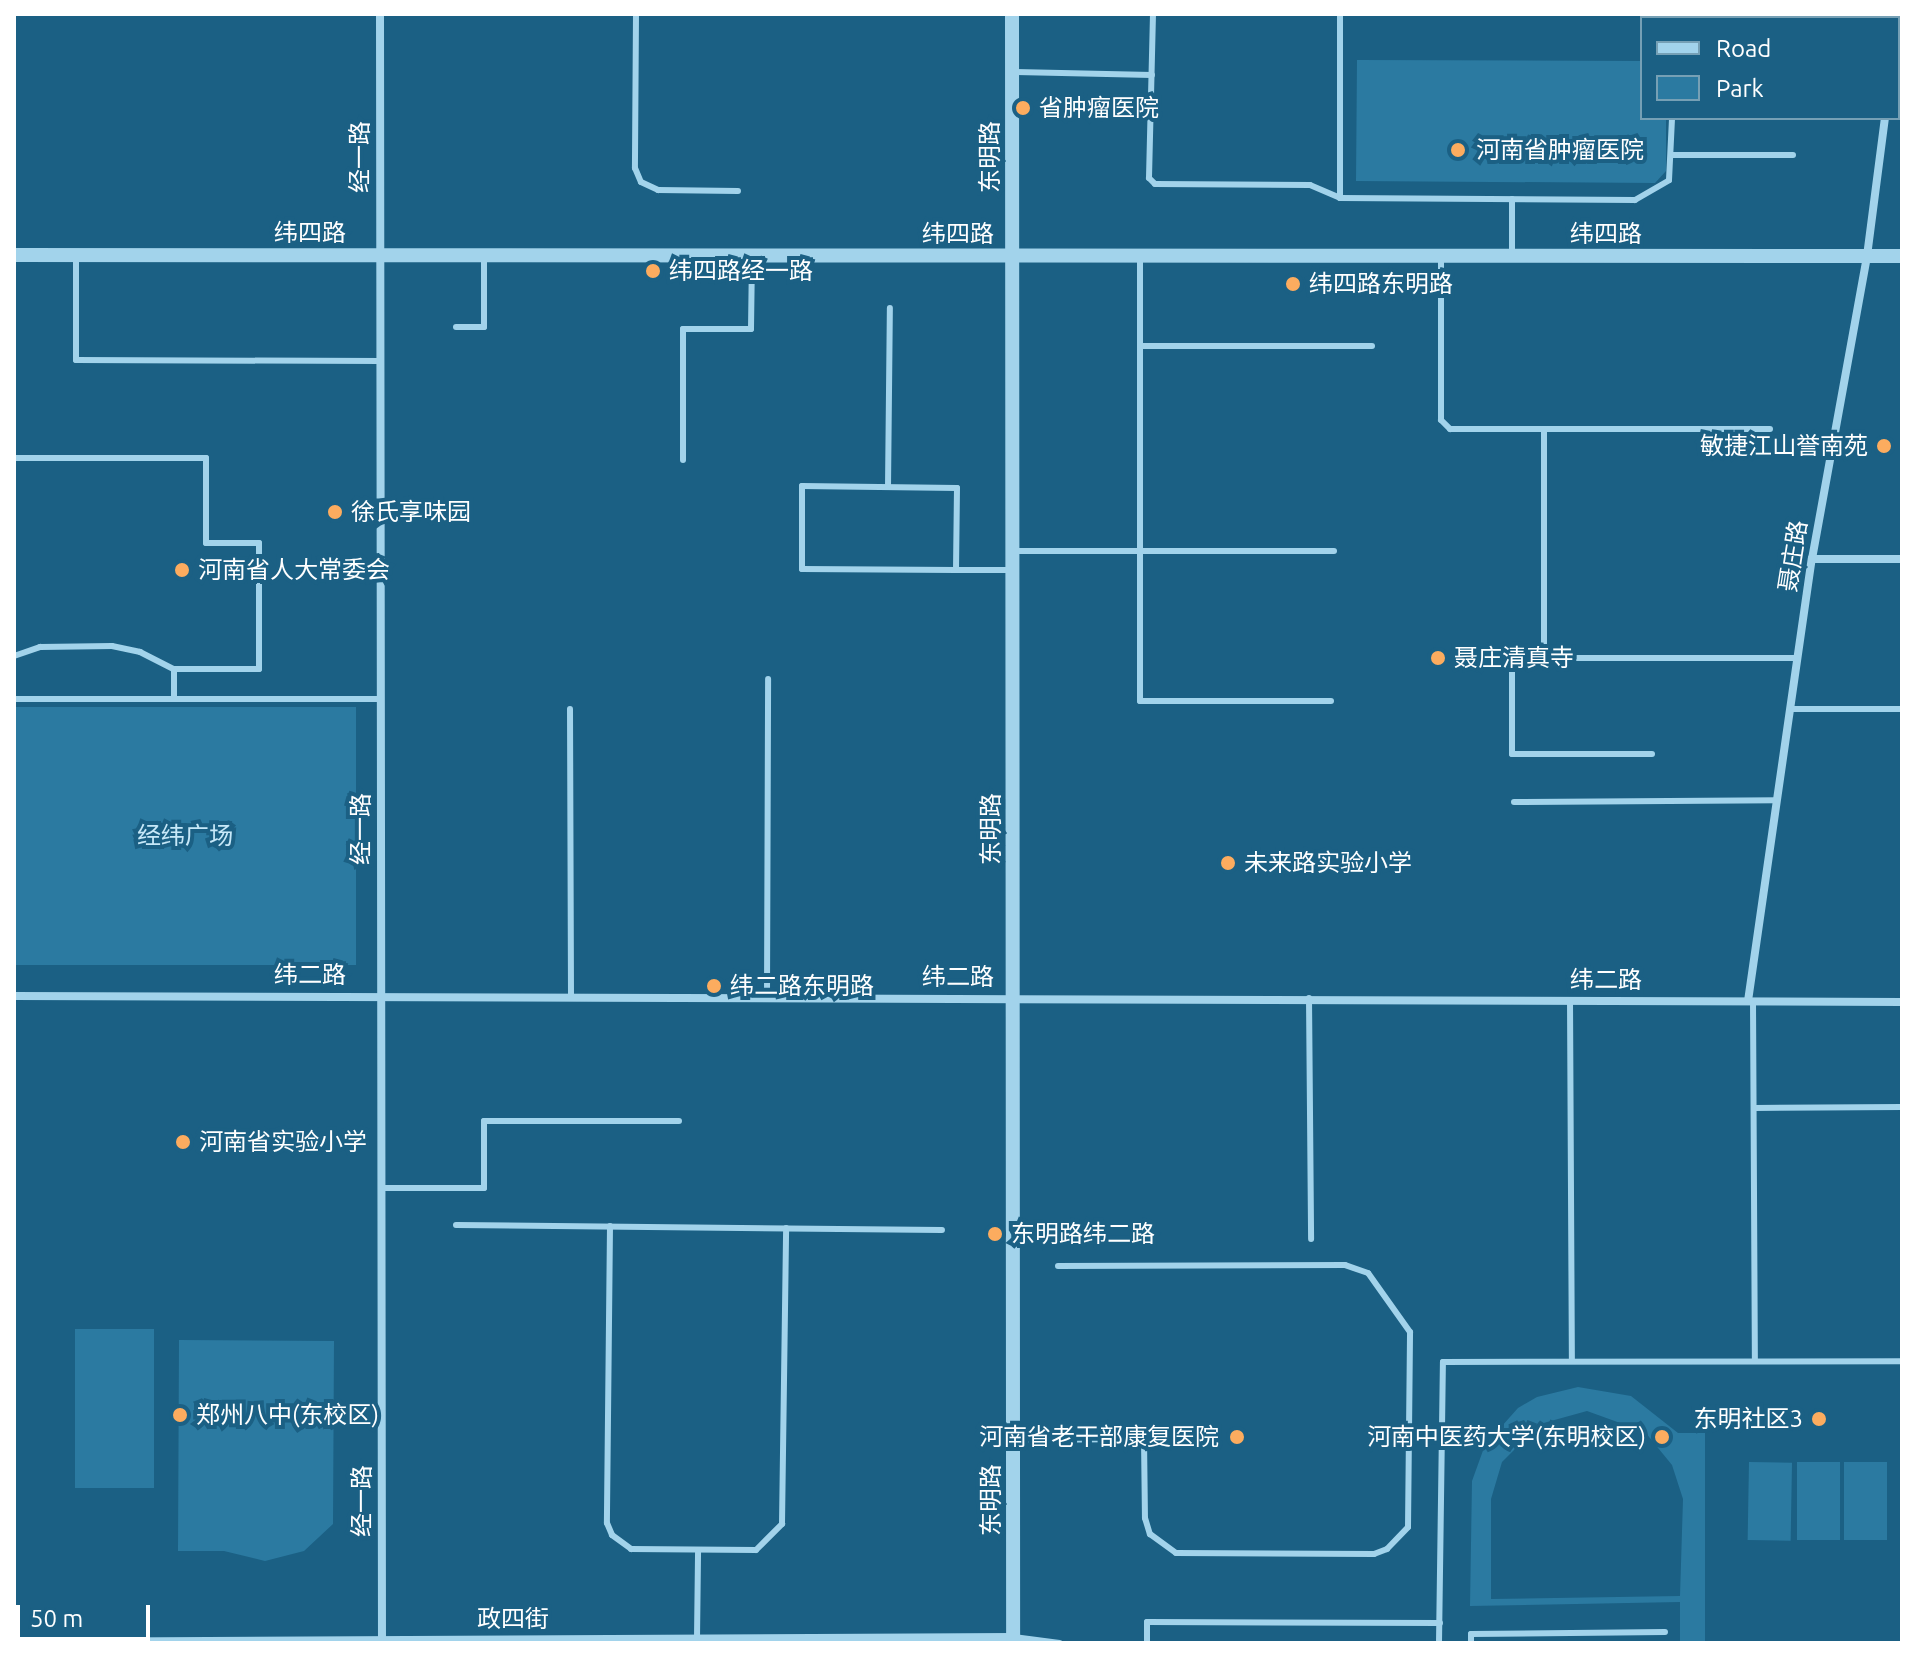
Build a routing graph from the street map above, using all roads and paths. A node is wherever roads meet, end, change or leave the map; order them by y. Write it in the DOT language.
graph roads {
  1 [pos="380,14"];
  2 [pos="636,14"];
  3 [pos="1012,14"];
  4 [pos="1153,14"];
  5 [pos="1340,14"];
  6 [pos="1012,72"];
  7 [pos="1152,75"];
  8 [pos="1672,120"];
  9 [pos="1885,120"];
  10 [pos="1672,155"];
  11 [pos="1793,155"];
  12 [pos="738,191"];
  13 [pos="1340,198"];
  14 [pos="1512,199"];
  15 [pos="14,255"];
  16 [pos="76,255"];
  17 [pos="381,255"];
  18 [pos="484,256"];
  19 [pos="752,256"];
  20 [pos="1012,256"];
  21 [pos="1140,256"];
  22 [pos="1441,256"];
  23 [pos="1512,256"];
  24 [pos="1867,256"];
  25 [pos="1902,256"];
  26 [pos="890,308"];
  27 [pos="456,327"];
  28 [pos="1140,346"];
  29 [pos="1372,346"];
  30 [pos="381,361"];
  31 [pos="1544,429"];
  32 [pos="1770,429"];
  33 [pos="14,458"];
  34 [pos="683,460"];
  35 [pos="888,487"];
  36 [pos="1013,551"];
  37 [pos="1140,551"];
  38 [pos="1334,551"];
  39 [pos="1812,559"];
  40 [pos="1902,559"];
  41 [pos="956,570"];
  42 [pos="1013,570"];
  43 [pos="14,656"];
  44 [pos="1544,658"];
  45 [pos="1798,658"];
  46 [pos="174,669"];
  47 [pos="768,679"];
  48 [pos="14,699"];
  49 [pos="174,699"];
  50 [pos="381,699"];
  51 [pos="1331,701"];
  52 [pos="570,709"];
  53 [pos="1791,709"];
  54 [pos="1902,709"];
  55 [pos="1652,754"];
  56 [pos="1777,800"];
  57 [pos="1514,802"];
  58 [pos="381,995"];
  59 [pos="571,995"];
  60 [pos="767,995"];
  61 [pos="14,996"];
  62 [pos="1013,997"];
  63 [pos="1309,998"];
  64 [pos="1570,1000"];
  65 [pos="1751,1001"];
  66 [pos="1902,1002"];
  67 [pos="1902,1107"];
  68 [pos="1754,1108"];
  69 [pos="679,1121"];
  70 [pos="382,1188"];
  71 [pos="456,1225"];
  72 [pos="610,1226"];
  73 [pos="786,1228"];
  74 [pos="942,1230"];
  75 [pos="1311,1239"];
  76 [pos="1058,1266"];
  77 [pos="1572,1361"];
  78 [pos="1755,1361"];
  79 [pos="1902,1361"];
  80 [pos="1013,1440"];
  81 [pos="698,1550"];
  82 [pos="1440,1623"];
  83 [pos="1665,1632"];
  84 [pos="697,1638"];
  85 [pos="889,1640"];
  86 [pos="1013,1640"];
  87 [pos="382,1641"];
  88 [pos="14,1642"];
  89 [pos="1060,1643"];
  90 [pos="1147,1643"];
  91 [pos="1439,1643"];
  92 [pos="1471,1643"];
  1 -- 17 [label="street, 经一路"];
  2 -- 12 [label="lane"];
  3 -- 6 [label="street, 东明路"];
  4 -- 7 [label="lane"];
  5 -- 13 [label="lane"];
  6 -- 7 [label="lane"];
  6 -- 20 [label="street, 东明路"];
  7 -- 13 [label="lane"];
  8 -- 10 [label="lane"];
  9 -- 24 [label="street, 聂庄路"];
  10 -- 11 [label="lane"];
  10 -- 14 [label="lane"];
  13 -- 14 [label="lane"];
  14 -- 23 [label="lane"];
  15 -- 16 [label="street, 纬四路"];
  16 -- 17 [label="street, 纬四路"];
  16 -- 30 [label="lane"];
  17 -- 18 [label="street, 纬四路"];
  17 -- 30 [label="street, 经一路"];
  18 -- 19 [label="street, 纬四路"];
  18 -- 27 [label="lane"];
  19 -- 20 [label="street, 纬四路"];
  19 -- 34 [label="lane"];
  20 -- 21 [label="street, 纬四路"];
  20 -- 36 [label="street, 东明路"];
  21 -- 22 [label="street, 纬四路"];
  21 -- 28 [label="lane"];
  22 -- 23 [label="street, 纬四路"];
  22 -- 31 [label="lane"];
  23 -- 24 [label="street, 纬四路"];
  24 -- 25 [label="street, 纬四路"];
  24 -- 39 [label="street, 聂庄路"];
  26 -- 35 [label="lane"];
  28 -- 29 [label="lane"];
  28 -- 37 [label="lane"];
  30 -- 50 [label="street, 经一路"];
  31 -- 32 [label="lane"];
  31 -- 44 [label="lane"];
  33 -- 46 [label="lane"];
  35 -- 41 [label="lane"];
  35 -- 41 [label="lane"];
  36 -- 37 [label="lane"];
  36 -- 42 [label="street, 东明路"];
  37 -- 38 [label="lane"];
  37 -- 51 [label="lane"];
  39 -- 40 [label="street"];
  39 -- 45 [label="street, 聂庄路"];
  41 -- 42 [label="lane"];
  42 -- 62 [label="street, 东明路"];
  43 -- 46 [label="lane"];
  44 -- 45 [label="lane"];
  44 -- 55 [label="lane"];
  45 -- 53 [label="street, 聂庄路"];
  46 -- 49 [label="lane"];
  47 -- 60 [label="lane"];
  48 -- 49 [label="lane"];
  49 -- 50 [label="lane"];
  50 -- 58 [label="street, 经一路"];
  52 -- 59 [label="lane"];
  53 -- 54 [label="lane"];
  53 -- 56 [label="street, 聂庄路"];
  56 -- 57 [label="lane"];
  56 -- 65 [label="street, 聂庄路"];
  58 -- 59 [label="street, 纬二路"];
  58 -- 61 [label="street, 纬二路"];
  58 -- 70 [label="street, 经一路"];
  59 -- 60 [label="street, 纬二路"];
  60 -- 62 [label="street, 纬二路"];
  62 -- 63 [label="street, 纬二路"];
  62 -- 80 [label="street, 东明路"];
  63 -- 64 [label="street, 纬二路"];
  63 -- 75 [label="lane"];
  64 -- 65 [label="street, 纬二路"];
  64 -- 77 [label="lane"];
  65 -- 66 [label="street, 纬二路"];
  65 -- 68 [label="lane"];
  67 -- 68 [label="lane"];
  68 -- 78 [label="lane"];
  69 -- 70 [label="lane"];
  70 -- 87 [label="street, 经一路"];
  71 -- 72 [label="lane"];
  72 -- 73 [label="lane"];
  72 -- 81 [label="lane"];
  73 -- 74 [label="lane"];
  73 -- 81 [label="lane"];
  76 -- 80 [label="lane"];
  77 -- 78 [label="lane"];
  77 -- 82 [label="lane"];
  78 -- 79 [label="lane"];
  80 -- 86 [label="street, 东明路"];
  81 -- 84 [label="lane"];
  82 -- 90 [label="lane"];
  82 -- 91 [label="lane"];
  83 -- 92 [label="lane"];
  84 -- 85 [label="street, 政四街"];
  84 -- 87 [label="street, 政四街"];
  85 -- 86 [label="street, 政四街"];
  86 -- 89 [label="lane"];
  87 -- 88 [label="street, 政四街"];
}
